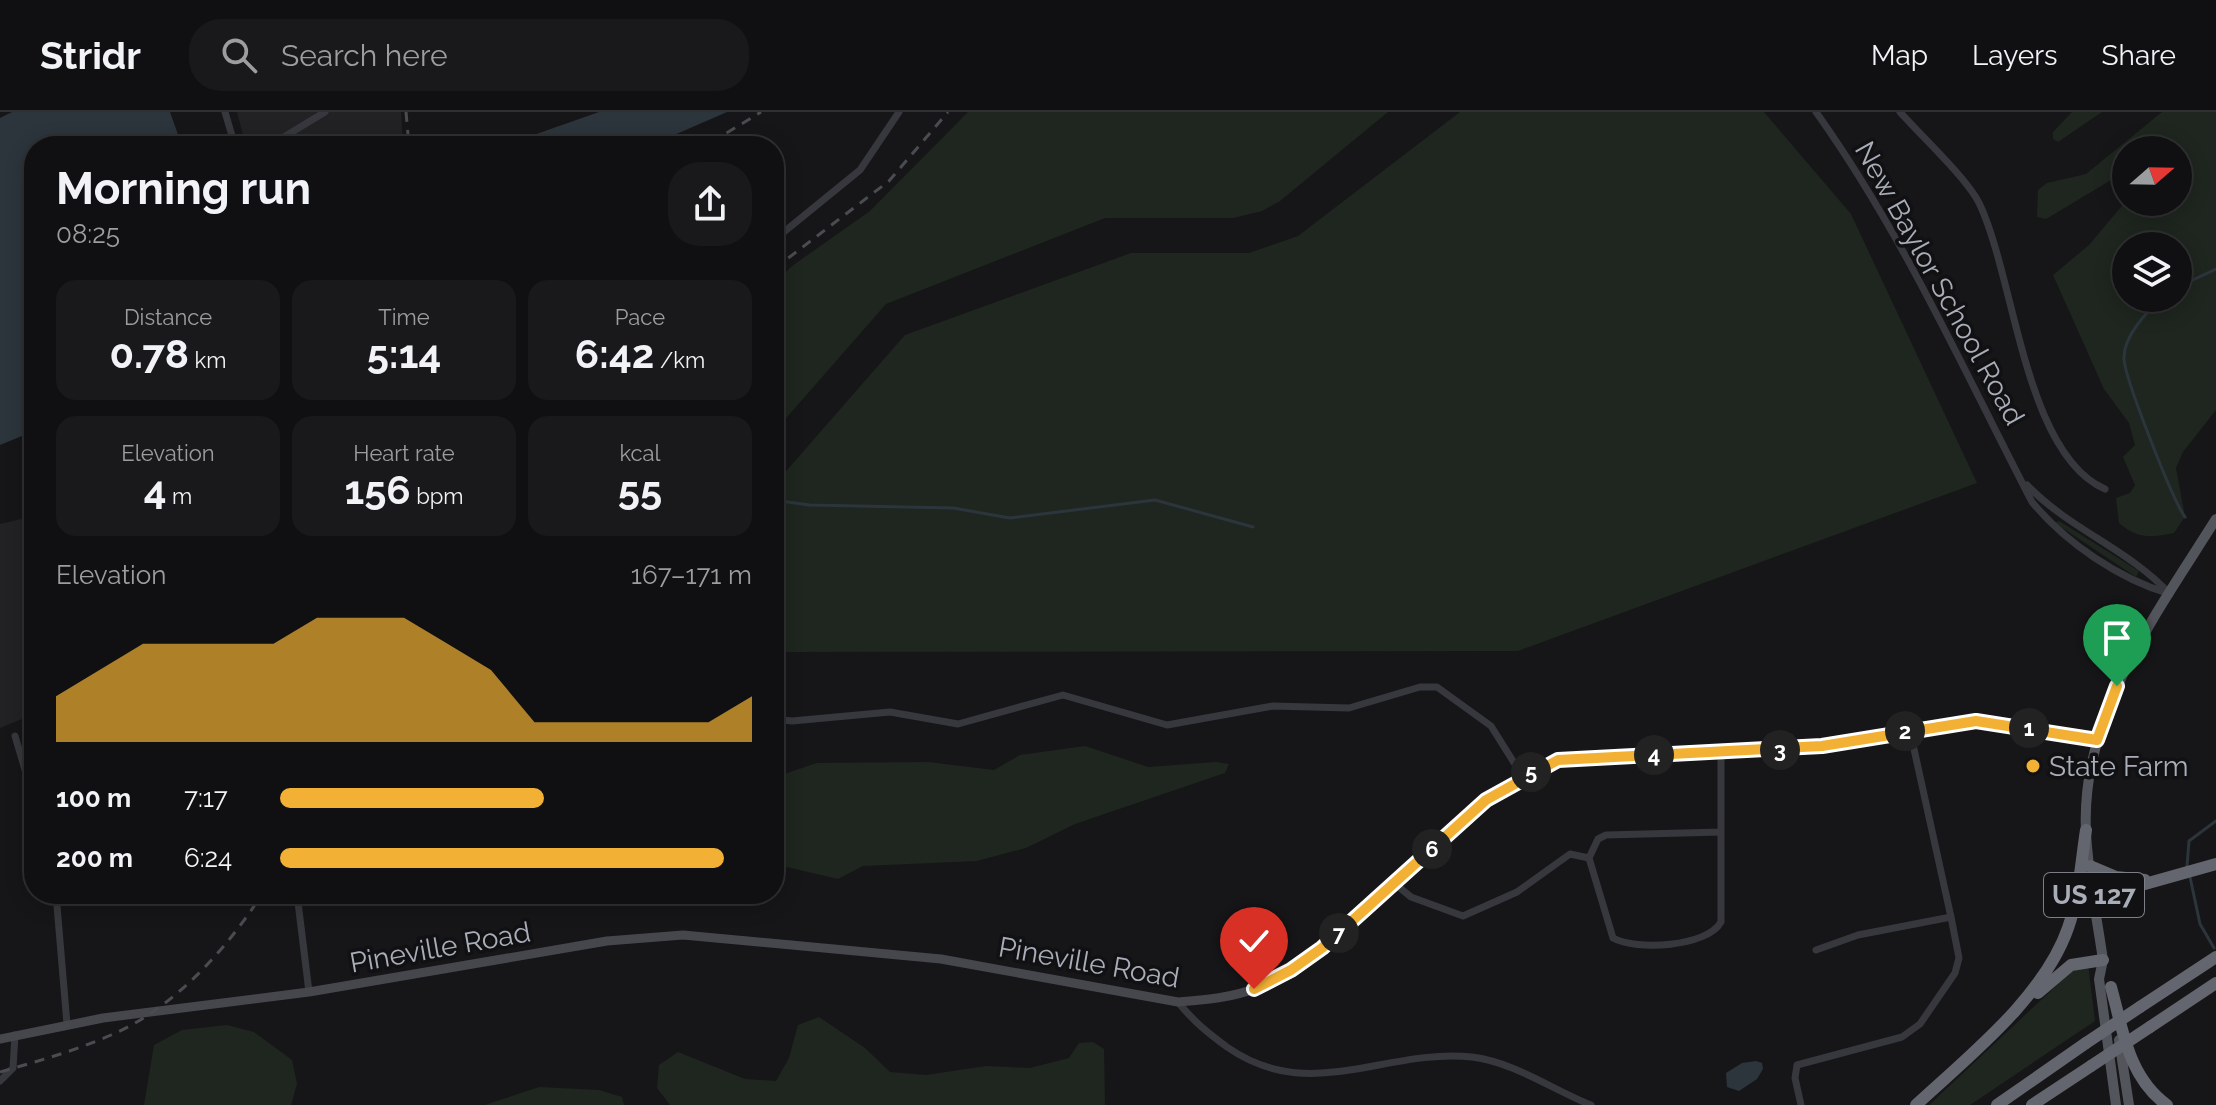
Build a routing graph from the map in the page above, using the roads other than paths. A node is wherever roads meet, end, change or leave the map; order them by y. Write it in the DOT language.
graph roads {
  1 [pos="225,112"];
  2 [pos="325,112"];
  3 [pos="899,112"];
  4 [pos="1816,112"];
  5 [pos="1900,112"];
  6 [pos="232,136"];
  7 [pos="285,136"];
  8 [pos="784,232"];
  9 [pos="2020,478"];
  10 [pos="2105,489"];
  11 [pos="2216,519"];
  12 [pos="2170,594"];
  13 [pos="784,720"];
  14 [pos="1910,731"];
  15 [pos="15,736"];
  16 [pos="2097,740"];
  17 [pos="1721,754"];
  18 [pos="24,766"];
  19 [pos="1523,777"];
  20 [pos="2086,830"];
  21 [pos="1721,832"];
  22 [pos="1589,858"];
  23 [pos="2216,864"];
  24 [pos="2090,866"];
  25 [pos="2152,880"];
  26 [pos="1394,883"];
  27 [pos="57,904"];
  28 [pos="298,904"];
  29 [pos="2096,906"];
  30 [pos="1951,917"];
  31 [pos="1816,950"];
  32 [pos="2216,957"];
  33 [pos="2103,960"];
  34 [pos="2216,983"];
  35 [pos="2111,987"];
  36 [pos="309,992"];
  37 [pos="1178,1002"];
  38 [pos="67,1024"];
  39 [pos="15,1035"];
  40 [pos="0,1039"];
  41 [pos="1964,1059"];
  42 [pos="0,1081"];
  43 [pos="1591,1105"];
  44 [pos="1801,1105"];
  45 [pos="1916,1105"];
  46 [pos="1997,1105"];
  47 [pos="2032,1105"];
  48 [pos="2116,1105"];
  49 [pos="2129,1105"];
  50 [pos="2167,1105"];
  1 -- 6 [label="street"];
  2 -- 7 [label="street"];
  3 -- 8 [label="street"];
  4 -- 9 [label="street, New Baylor School Road"];
  5 -- 10 [label="street"];
  9 -- 12 [label="street, New Baylor School Road"];
  9 -- 12 [label="street, New Baylor School Road"];
  11 -- 12 [label="main road, US 127"];
  12 -- 16 [label="main road, US 127"];
  13 -- 19 [label="street"];
  14 -- 16 [label="main road, Pineville Road"];
  14 -- 17 [label="main road, Pineville Road"];
  14 -- 30 [label="street"];
  15 -- 18 [label="street"];
  16 -- 20 [label="main road, US 127"];
  17 -- 19 [label="main road, Pineville Road"];
  17 -- 21 [label="street"];
  19 -- 26 [label="main road, Pineville Road"];
  20 -- 24 [label="main road, US 127"];
  20 -- 41 [label="highway"];
  21 -- 22 [label="street"];
  21 -- 22 [label="street"];
  22 -- 26 [label="street"];
  23 -- 25 [label="highway"];
  24 -- 25 [label="highway"];
  24 -- 29 [label="main road, US 127"];
  25 -- 29 [label="highway"];
  26 -- 37 [label="main road, Pineville Road"];
  27 -- 38 [label="street"];
  28 -- 36 [label="street"];
  29 -- 33 [label="main road, US 127"];
  30 -- 31 [label="street"];
  30 -- 44 [label="street"];
  32 -- 46 [label="highway, bridge"];
  33 -- 35 [label="main road, US 127"];
  33 -- 41 [label="highway"];
  33 -- 48 [label="main road"];
  34 -- 47 [label="highway, bridge"];
  35 -- 49 [label="main road"];
  35 -- 50 [label="highway"];
  36 -- 37 [label="main road, Pineville Road"];
  36 -- 38 [label="main road, Pineville Road"];
  37 -- 43 [label="street"];
  38 -- 39 [label="main road, Pineville Road"];
  39 -- 40 [label="main road, Pineville Road"];
  39 -- 42 [label="street"];
  41 -- 45 [label="highway"];
}
